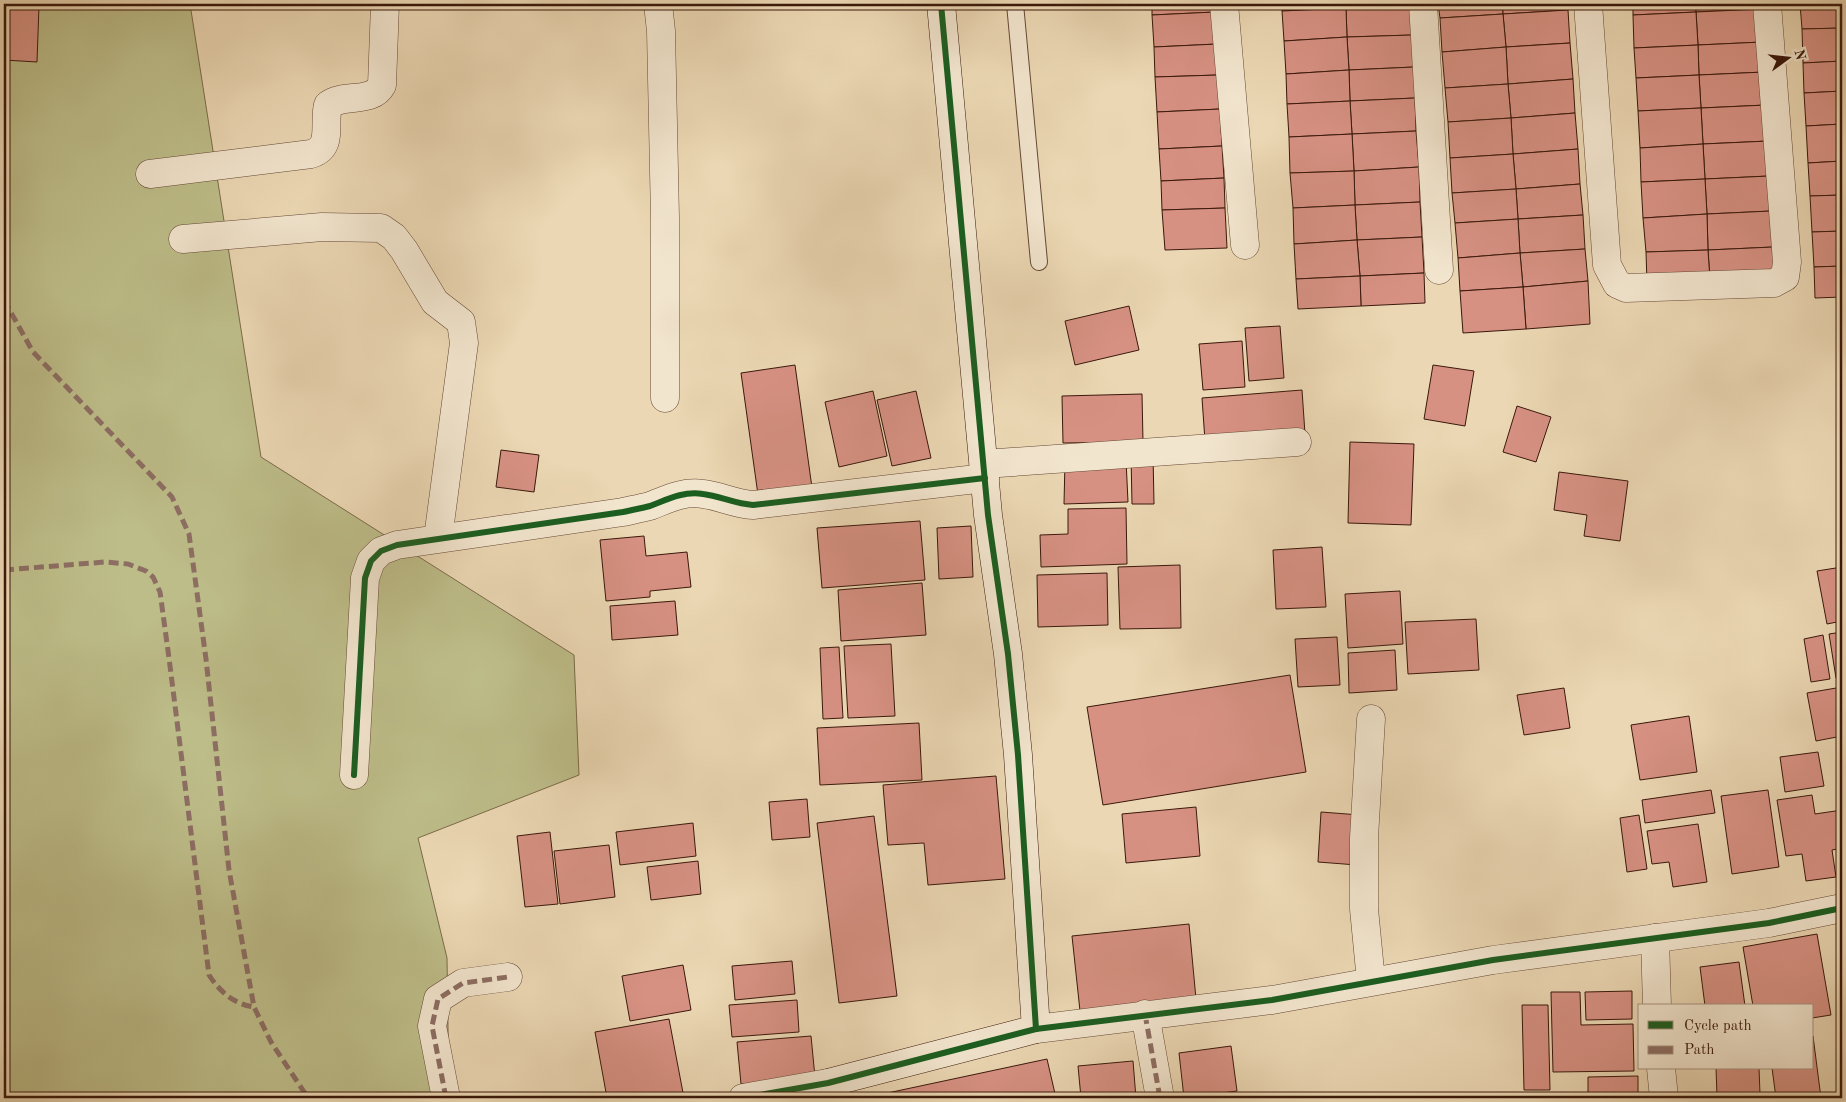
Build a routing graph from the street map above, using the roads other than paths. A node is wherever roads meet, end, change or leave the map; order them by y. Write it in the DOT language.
graph roads {
  1 [pos="385,4"];
  2 [pos="658,4"];
  3 [pos="941,4"];
  4 [pos="1016,4"];
  5 [pos="1224,4"];
  6 [pos="1423,4"];
  7 [pos="1588,4"];
  8 [pos="1767,4"];
  9 [pos="150,174"];
  10 [pos="183,239"];
  11 [pos="1245,245"];
  12 [pos="1039,262"];
  13 [pos="1439,270"];
  14 [pos="665,398"];
  15 [pos="1297,442"];
  16 [pos="984,471"];
  17 [pos="438,538"];
  18 [pos="1371,719"];
  19 [pos="354,774"];
  20 [pos="1842,908"];
  21 [pos="1655,938"];
  22 [pos="508,978"];
  23 [pos="1371,982"];
  24 [pos="1657,1004"];
  25 [pos="1145,1014"];
  26 [pos="1036,1029"];
  27 [pos="1661,1070"];
  28 [pos="828,1090"];
  29 [pos="446,1098"];
  30 [pos="744,1098"];
  31 [pos="1160,1098"];
  32 [pos="1664,1098"];
  1 -- 9 [label="street"];
  2 -- 14 [label="street"];
  3 -- 16 [label="street"];
  4 -- 12 [label="lane"];
  5 -- 11 [label="street"];
  6 -- 13 [label="street"];
  7 -- 8 [label="street"];
  10 -- 17 [label="street"];
  15 -- 16 [label="street"];
  16 -- 17 [label="street"];
  16 -- 26 [label="street"];
  17 -- 19 [label="street"];
  18 -- 23 [label="street"];
  20 -- 21 [label="street"];
  21 -- 23 [label="street"];
  21 -- 24 [label="street"];
  22 -- 29 [label="street"];
  23 -- 25 [label="street"];
  25 -- 26 [label="street"];
  25 -- 31 [label="street"];
  26 -- 28 [label="street"];
  27 -- 32 [label="street"];
  28 -- 30 [label="street"];
}
